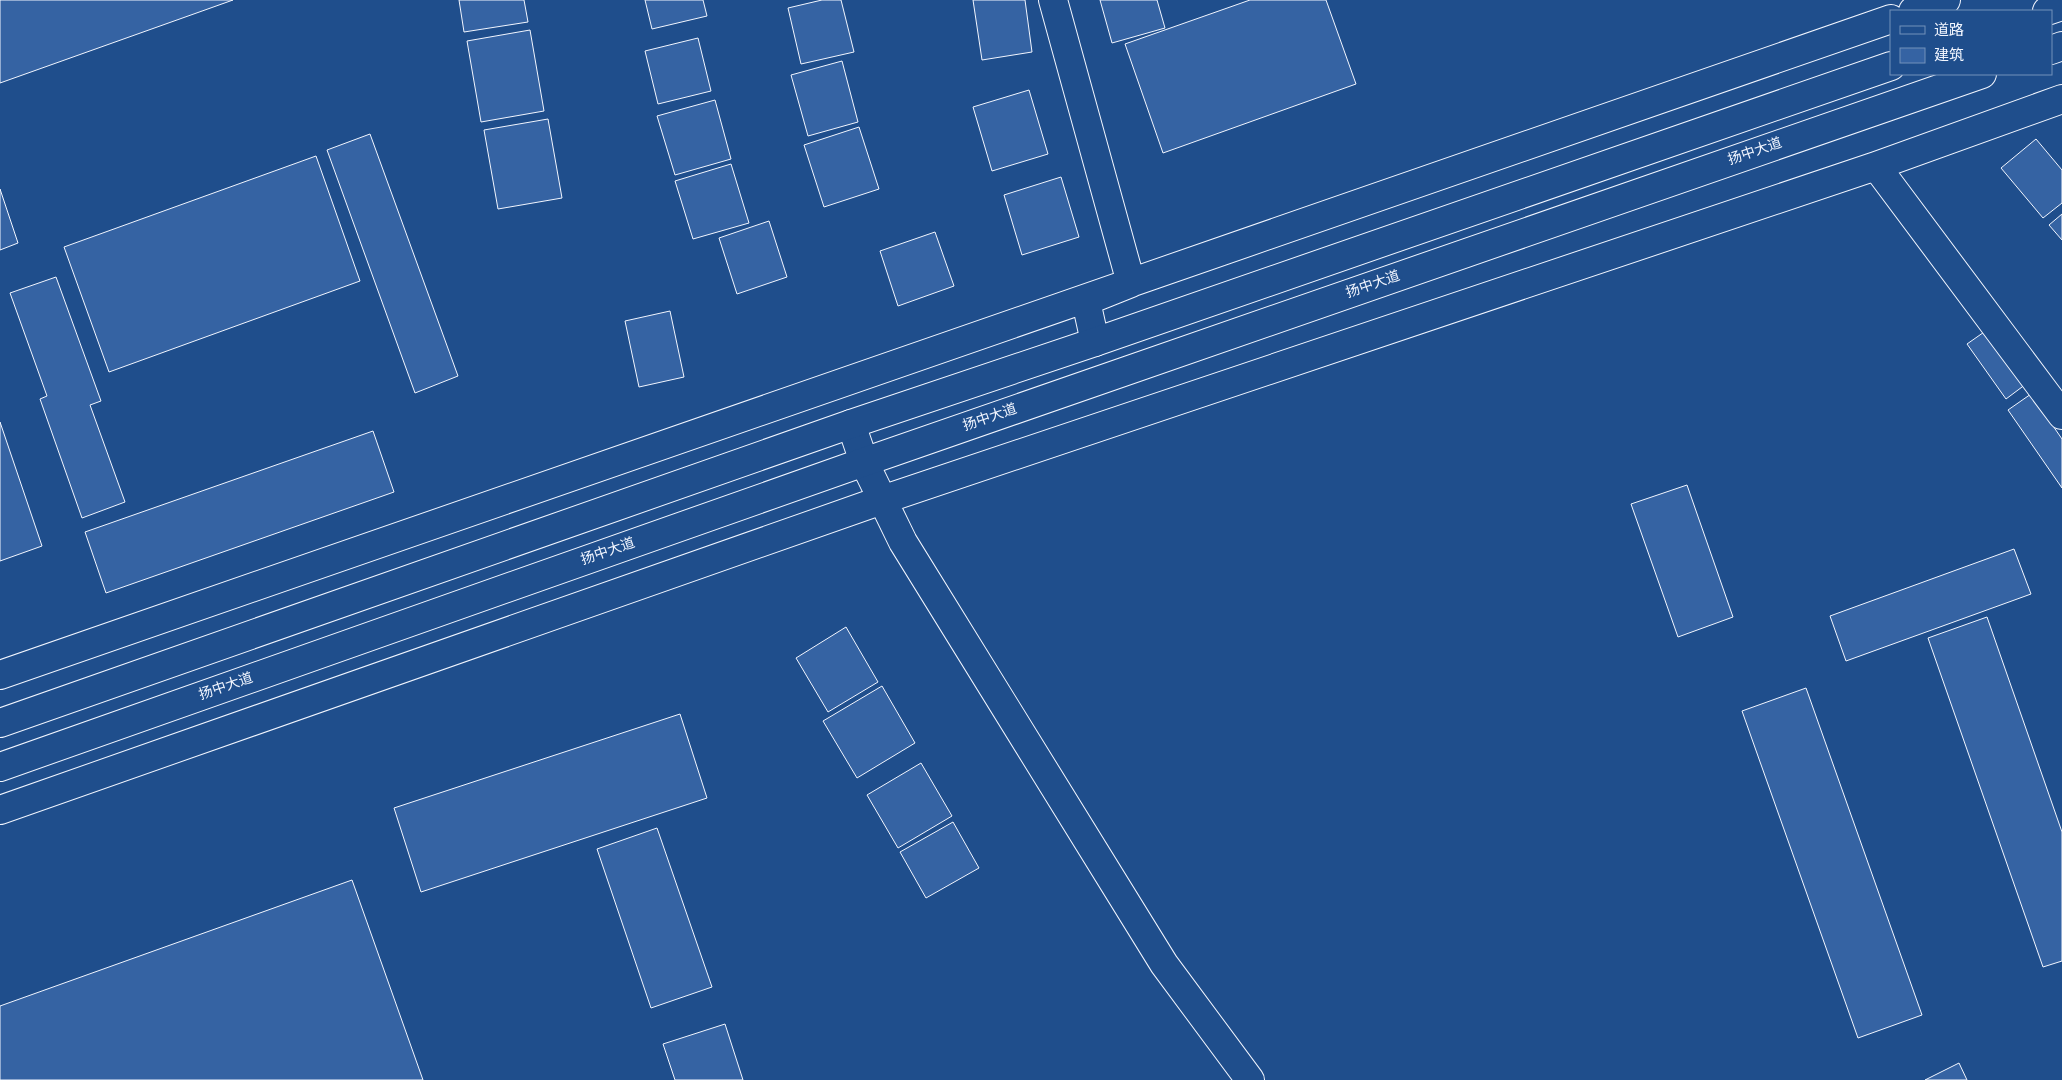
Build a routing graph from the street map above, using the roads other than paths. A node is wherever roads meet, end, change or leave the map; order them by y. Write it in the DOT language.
graph roads {
  1 [pos="1053,0"];
  2 [pos="1946,0"];
  3 [pos="2062,6"];
  4 [pos="1916,10"];
  5 [pos="2050,10"];
  6 [pos="1890,19"];
  7 [pos="1890,66"];
  8 [pos="1979,75"];
  9 [pos="2062,99"];
  10 [pos="1876,166"];
  11 [pos="1131,283"];
  12 [pos="1095,342"];
  13 [pos="2062,414"];
  14 [pos="851,424"];
  15 [pos="864,462"];
  16 [pos="882,500"];
  17 [pos="0,675"];
  18 [pos="0,723"];
  19 [pos="0,767"];
  20 [pos="0,810"];
  21 [pos="1250,1080"];
  1 -- 11 [label="street"];
  2 -- 4 [label="street"];
  3 -- 5 [label="street"];
  6 -- 11 [label="street"];
  7 -- 12 [label="street"];
  8 -- 15 [label="street, 扬中大道"];
  9 -- 10 [label="street"];
  10 -- 13 [label="street"];
  10 -- 16 [label="street"];
  11 -- 12 [label="street"];
  11 -- 17 [label="street"];
  12 -- 14 [label="street"];
  14 -- 15 [label="street"];
  14 -- 18 [label="street"];
  15 -- 16 [label="street"];
  15 -- 19 [label="street, 扬中大道"];
  16 -- 20 [label="street"];
  16 -- 21 [label="street"];
}
